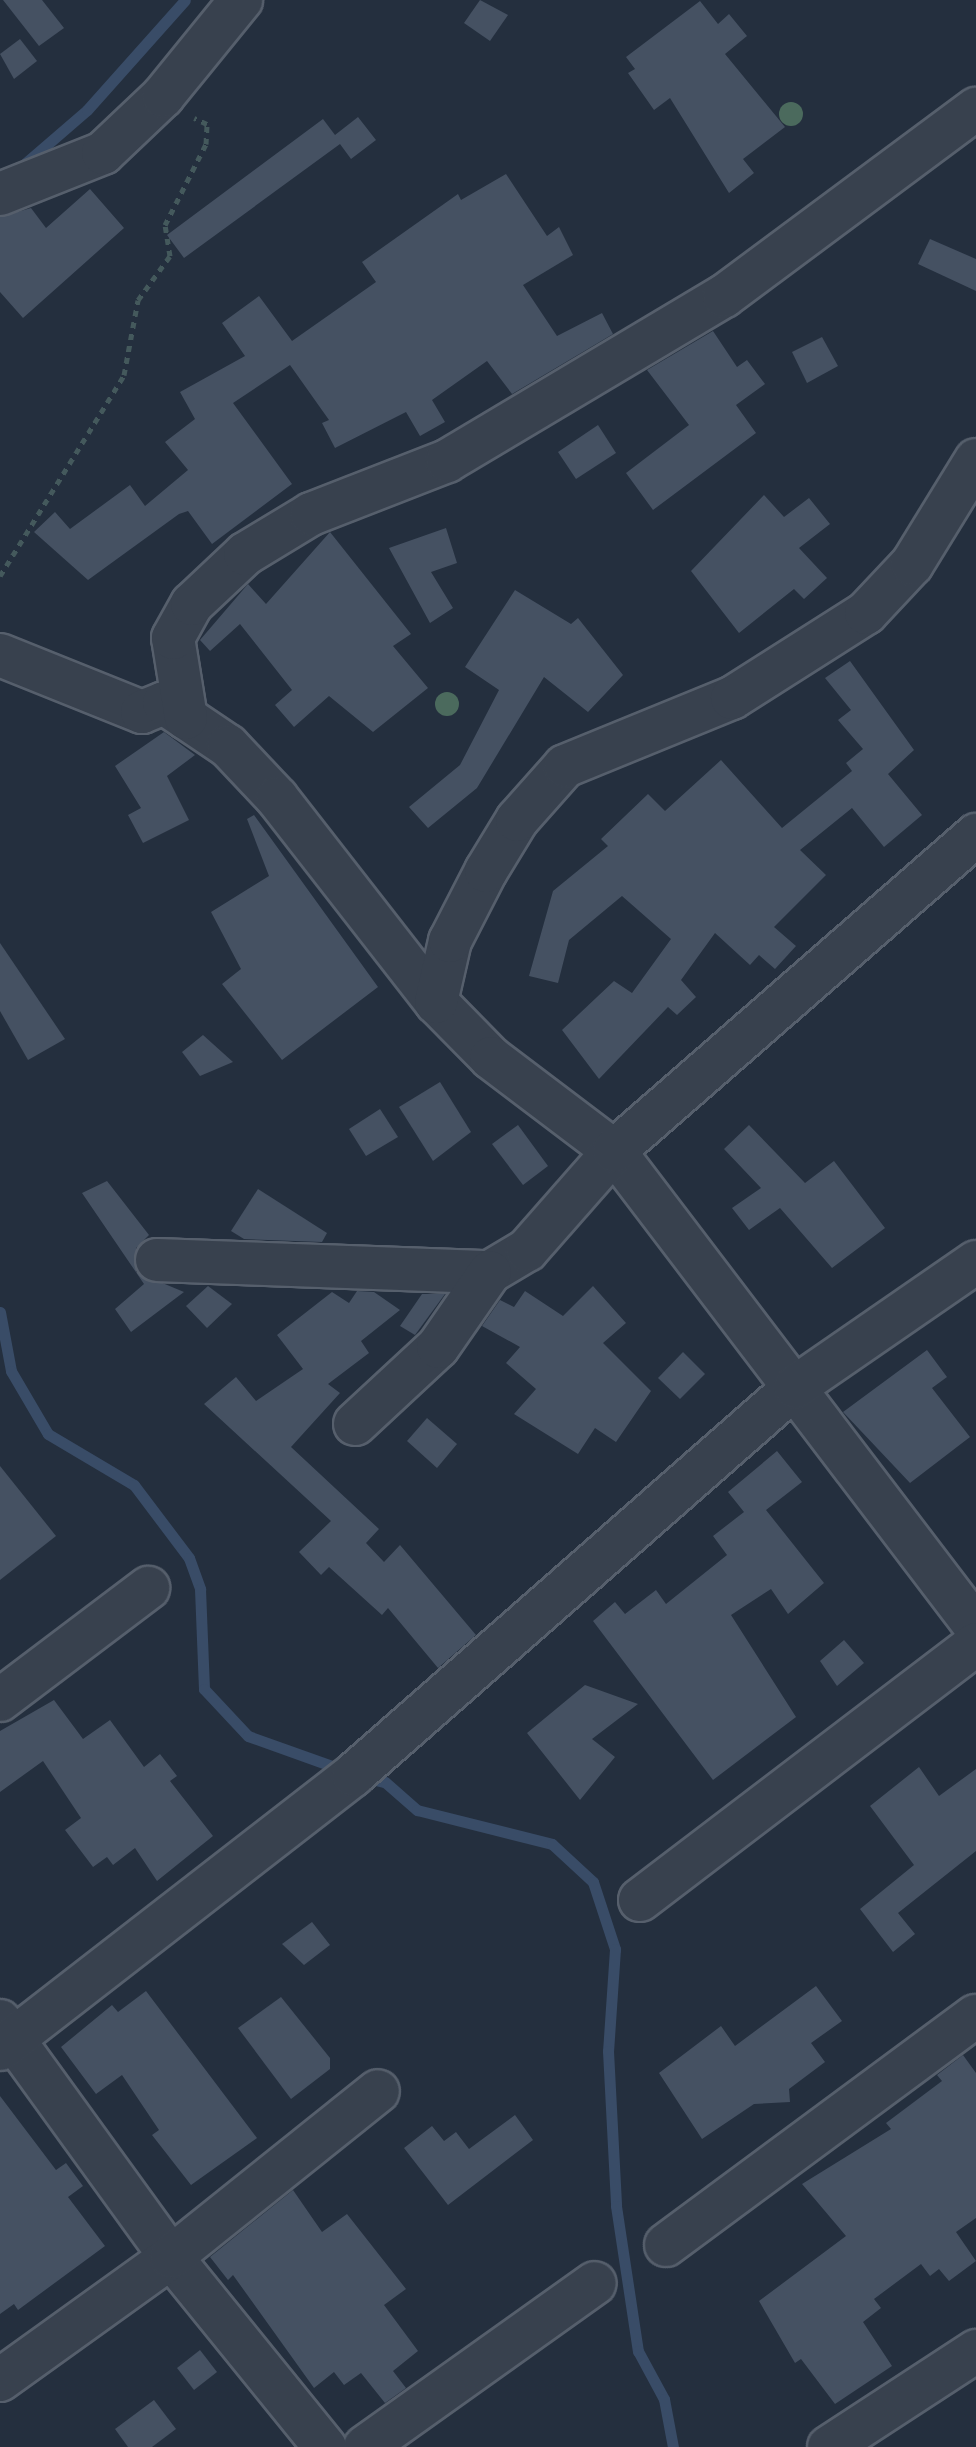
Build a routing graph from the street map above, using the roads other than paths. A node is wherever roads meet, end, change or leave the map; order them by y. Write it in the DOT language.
graph roads {
  1 [pos="241,0"];
  2 [pos="976,109"];
  3 [pos="0,194"];
  4 [pos="976,460"];
  5 [pos="0,655"];
  6 [pos="186,718"];
  7 [pos="976,835"];
  8 [pos="436,1002"];
  9 [pos="614,1151"];
  10 [pos="157,1260"];
  11 [pos="976,1262"];
  12 [pos="490,1272"];
  13 [pos="795,1387"];
  14 [pos="355,1424"];
  15 [pos="148,1588"];
  16 [pos="976,1627"];
  17 [pos="976,1644"];
  18 [pos="0,1700"];
  19 [pos="640,1900"];
  20 [pos="976,2016"];
  21 [pos="5,2036"];
  22 [pos="378,2091"];
  23 [pos="666,2245"];
  24 [pos="171,2257"];
  25 [pos="595,2283"];
  26 [pos="976,2351"];
  27 [pos="0,2380"];
  28 [pos="325,2447"];
  29 [pos="365,2447"];
  30 [pos="829,2447"];
  1 -- 3 [label="street"];
  2 -- 6 [label="street"];
  4 -- 8 [label="street"];
  5 -- 6 [label="street"];
  6 -- 8 [label="street"];
  7 -- 9 [label="street"];
  8 -- 9 [label="street"];
  9 -- 12 [label="street"];
  9 -- 13 [label="street"];
  10 -- 12 [label="street"];
  11 -- 13 [label="street"];
  12 -- 14 [label="street"];
  13 -- 16 [label="street"];
  13 -- 21 [label="street"];
  15 -- 18 [label="street"];
  17 -- 19 [label="street"];
  20 -- 23 [label="street"];
  21 -- 24 [label="street"];
  22 -- 24 [label="street"];
  24 -- 27 [label="street"];
  24 -- 28 [label="street"];
  25 -- 29 [label="street"];
  26 -- 30 [label="street"];
}
